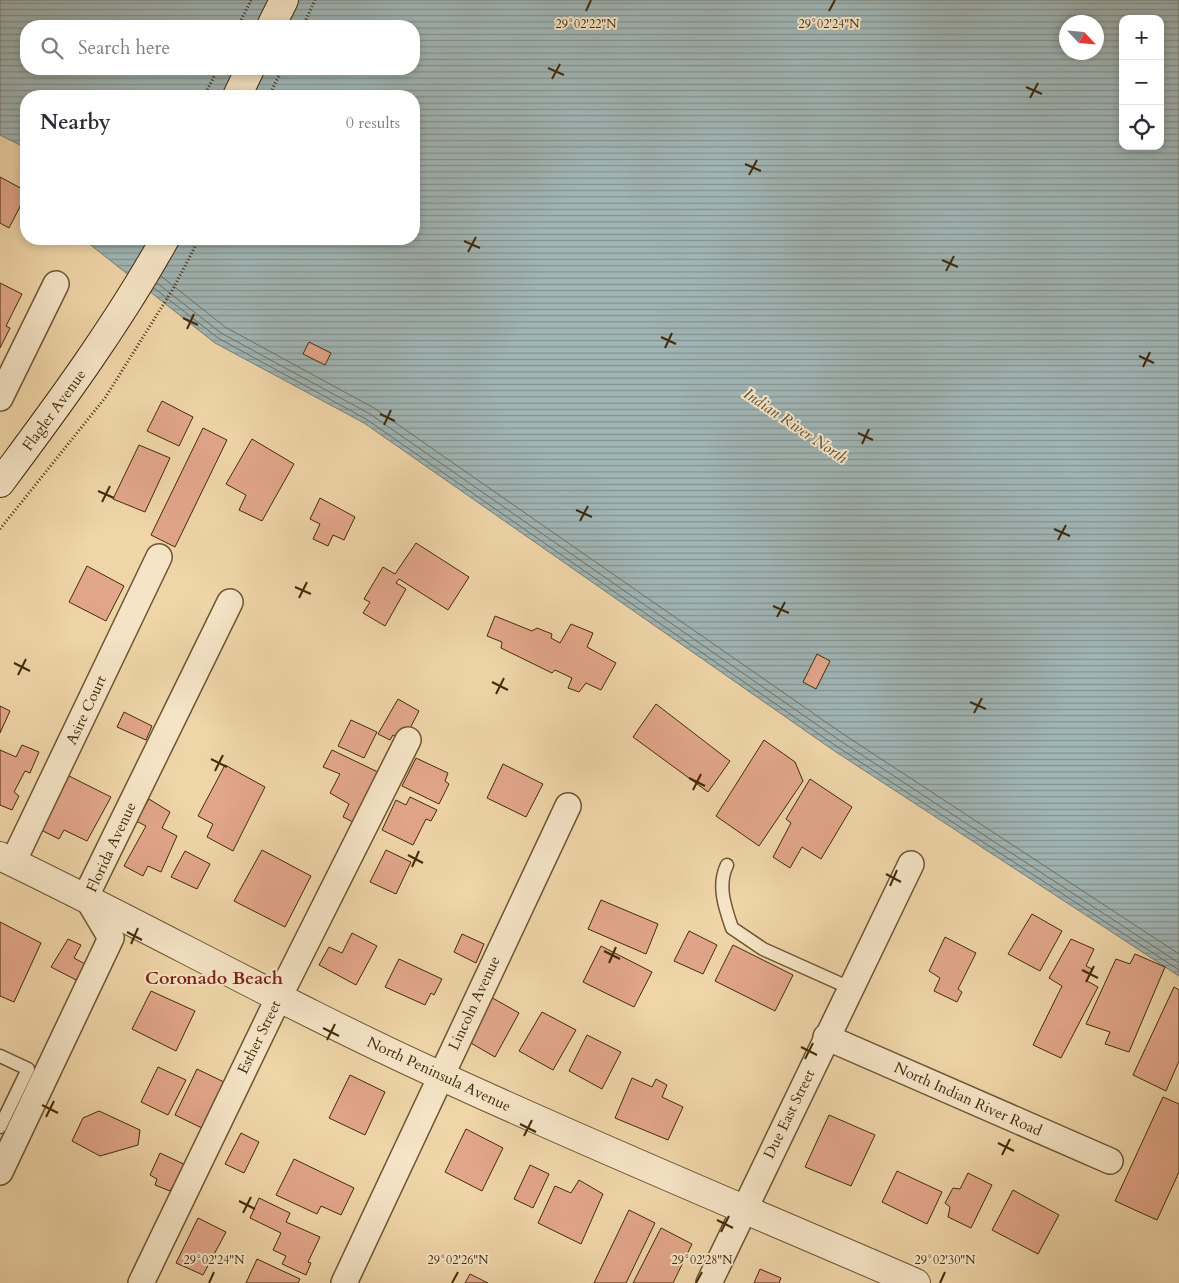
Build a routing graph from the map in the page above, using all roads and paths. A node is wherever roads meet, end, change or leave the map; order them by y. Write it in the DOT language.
graph roads {
  1 [pos="251,0"];
  2 [pos="284,0"];
  3 [pos="315,0"];
  4 [pos="241,20"];
  5 [pos="274,20"];
  6 [pos="306,20"];
  7 [pos="215,75"];
  8 [pos="247,75"];
  9 [pos="279,75"];
  10 [pos="207,90"];
  11 [pos="240,90"];
  12 [pos="272,90"];
  13 [pos="161,245"];
  14 [pos="196,245"];
  15 [pos="56,284"];
  16 [pos="0,398"];
  17 [pos="0,483"];
  18 [pos="0,529"];
  19 [pos="158,557"];
  20 [pos="230,602"];
  21 [pos="408,740"];
  22 [pos="568,806"];
  23 [pos="7,859"];
  24 [pos="911,864"];
  25 [pos="726,865"];
  26 [pos="86,896"];
  27 [pos="850,988"];
  28 [pos="279,997"];
  29 [pos="826,1037"];
  30 [pos="0,1056"];
  31 [pos="440,1076"];
  32 [pos="0,1127"];
  33 [pos="1110,1161"];
  34 [pos="0,1172"];
  35 [pos="743,1208"];
  36 [pos="141,1283"];
  37 [pos="344,1283"];
  38 [pos="709,1283"];
  39 [pos="916,1283"];
  1 -- 4 [label="path"];
  2 -- 5 [label="street"];
  3 -- 6 [label="path"];
  7 -- 10 [label="path"];
  8 -- 11 [label="street"];
  9 -- 12 [label="path"];
  13 -- 17 [label="street, Flagler Avenue"];
  14 -- 18 [label="path"];
  15 -- 16 [label="street"];
  19 -- 23 [label="street, Asire Court"];
  20 -- 26 [label="street, Florida Avenue"];
  21 -- 28 [label="street, Esther Street"];
  22 -- 31 [label="street, Lincoln Avenue"];
  23 -- 26 [label="street, North Peninsula Avenue"];
  24 -- 27 [label="street, Due East Street"];
  25 -- 27 [label="lane"];
  26 -- 28 [label="street, North Peninsula Avenue"];
  26 -- 34 [label="street, Florida Avenue"];
  27 -- 29 [label="street, Due East Street"];
  28 -- 31 [label="street, North Peninsula Avenue"];
  28 -- 36 [label="street, Esther Street"];
  29 -- 33 [label="street, North Indian River Road"];
  29 -- 35 [label="street, Due East Street"];
  30 -- 32 [label="lane"];
  31 -- 35 [label="street, North Peninsula Avenue"];
  31 -- 37 [label="street, Lincoln Avenue"];
  35 -- 38 [label="street, Due East Street"];
  35 -- 39 [label="street, North Peninsula Avenue"];
}
